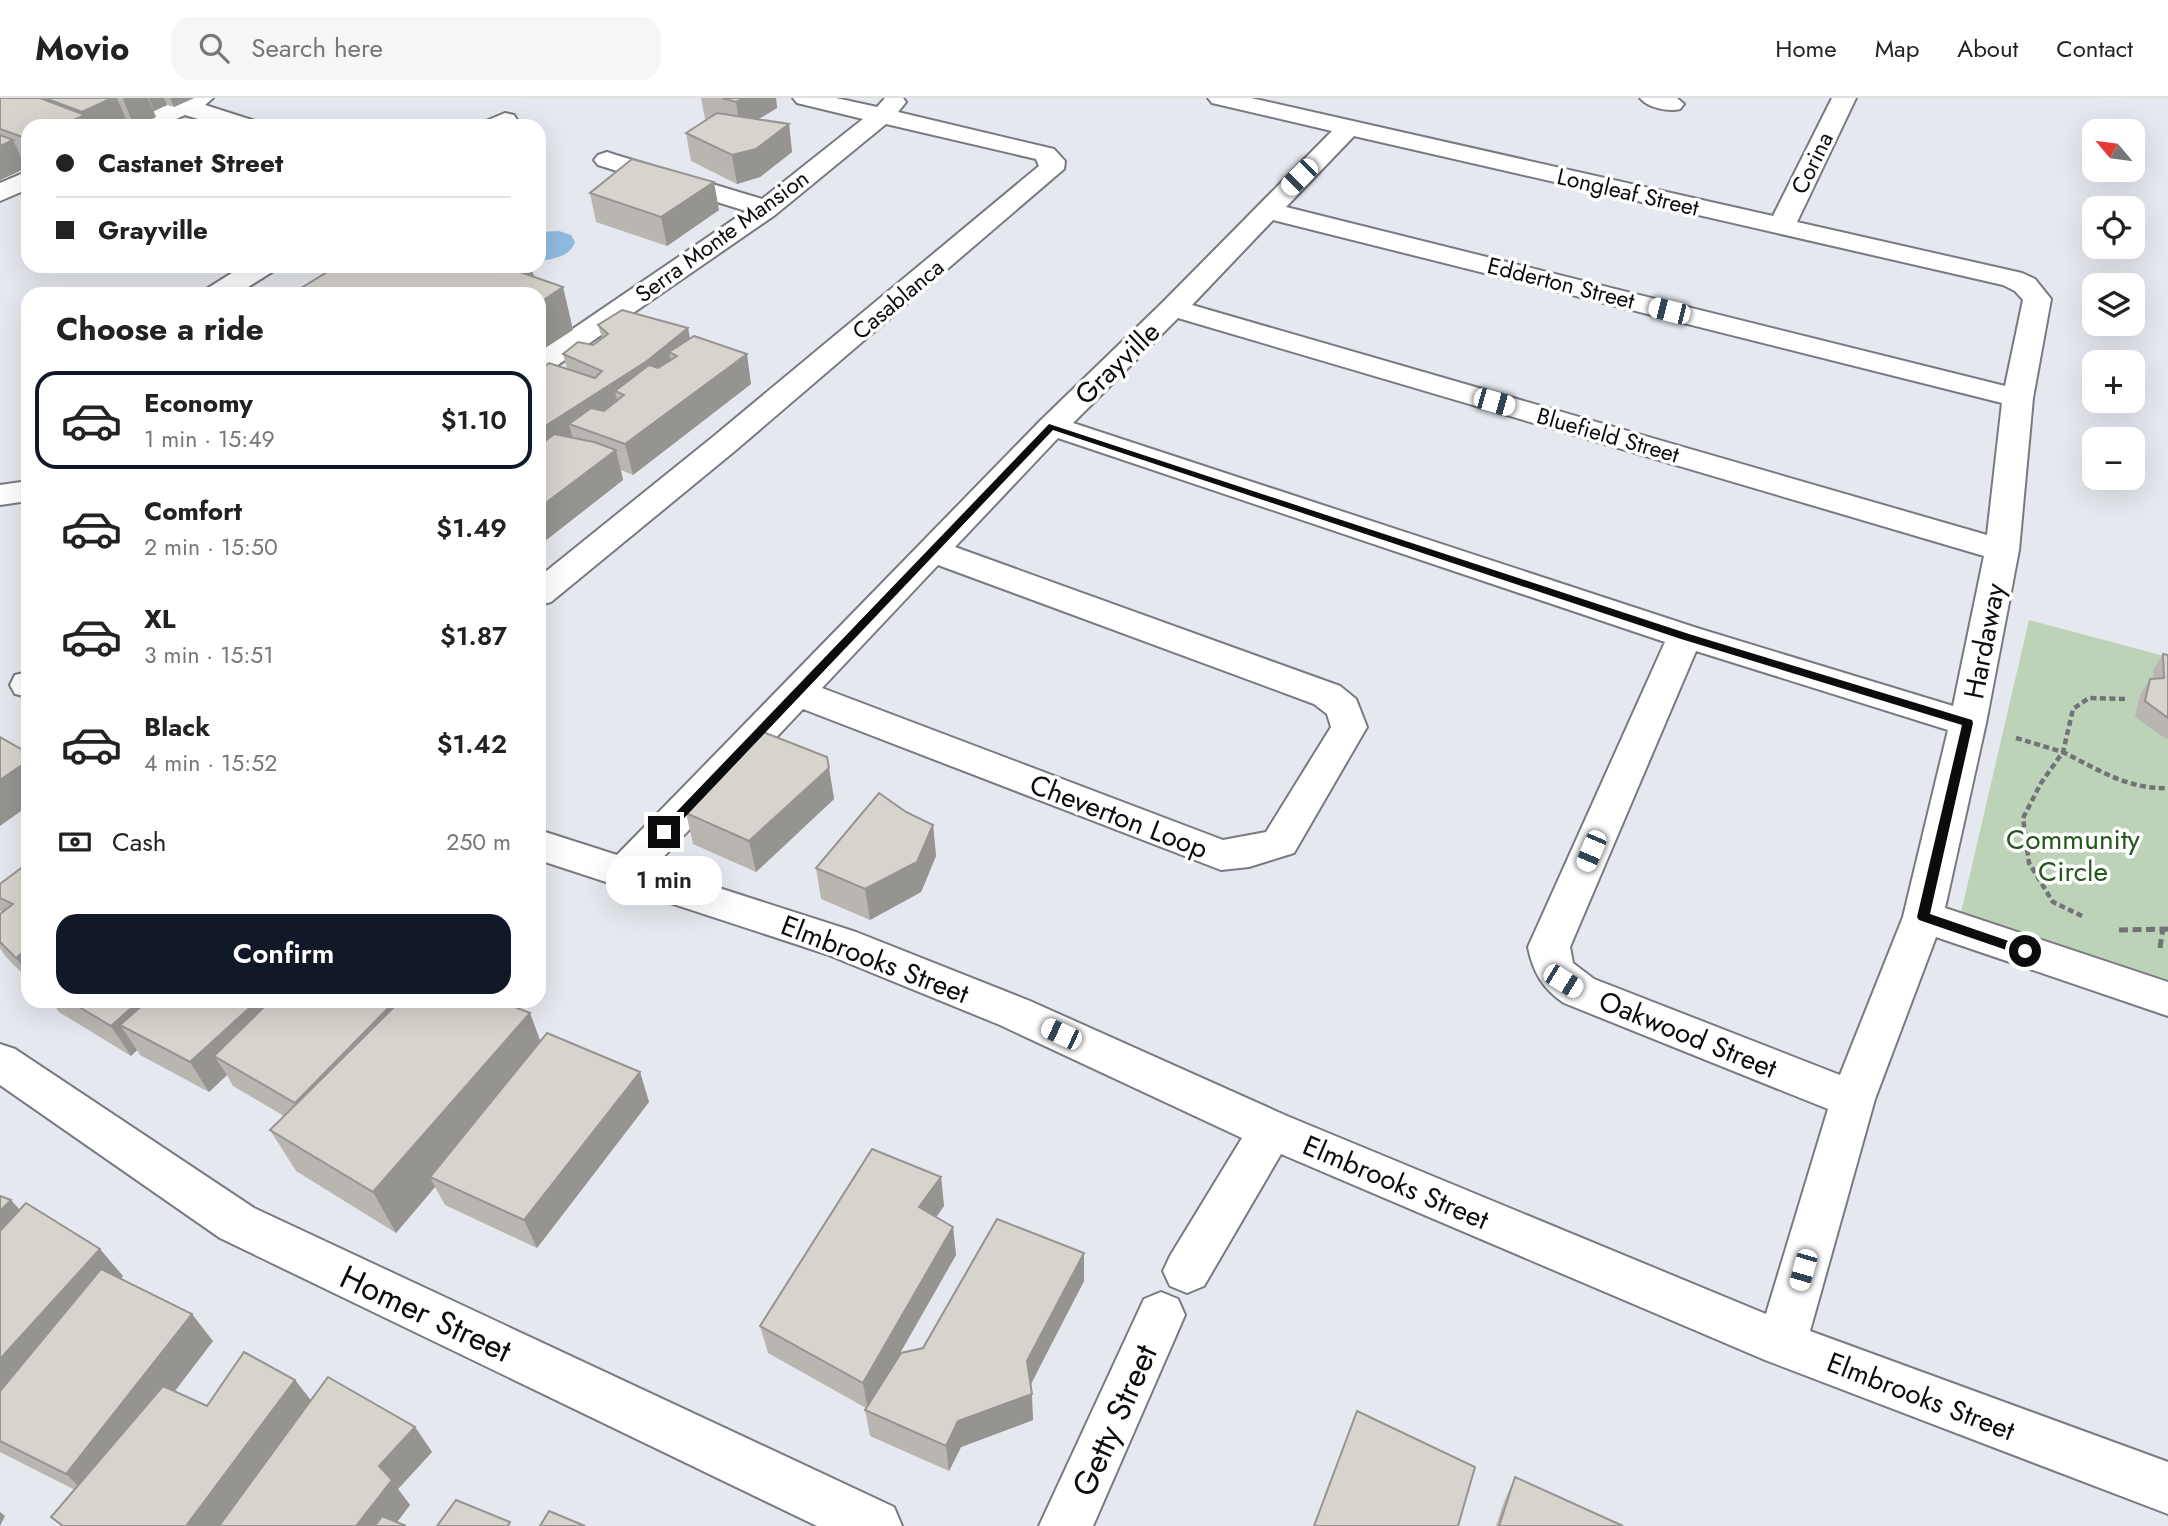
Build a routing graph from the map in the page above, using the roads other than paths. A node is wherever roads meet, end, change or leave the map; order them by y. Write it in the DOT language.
graph roads {
  1 [pos="805,98"];
  2 [pos="1220,98"];
  3 [pos="1330,98"];
  4 [pos="1844,98"];
  5 [pos="191,102"];
  6 [pos="890,106"];
  7 [pos="1306,118"];
  8 [pos="156,119"];
  9 [pos="230,119"];
  10 [pos="1348,128"];
  11 [pos="607,160"];
  12 [pos="21,183"];
  13 [pos="0,193"];
  14 [pos="766,209"];
  15 [pos="1266,210"];
  16 [pos="1781,227"];
  17 [pos="251,273"];
  18 [pos="229,287"];
  19 [pos="2034,293"];
  20 [pos="1173,308"];
  21 [pos="546,360"];
  22 [pos="2018,398"];
  23 [pos="1052,426"];
  24 [pos="21,492"];
  25 [pos="0,495"];
  26 [pos="2002,550"];
  27 [pos="933,551"];
  28 [pos="546,588"];
  29 [pos="1685,636"];
  30 [pos="798,693"];
  31 [pos="1968,723"];
  32 [pos="546,847"];
  33 [pos="625,872"];
  34 [pos="1923,917"];
  35 [pos="2168,999"];
  36 [pos="0,1062"];
  37 [pos="1853,1099"];
  38 [pos="1270,1130"];
  39 [pos="1187,1270"];
  40 [pos="1161,1315"];
  41 [pos="1782,1343"];
  42 [pos="2168,1489"];
  43 [pos="875,1526"];
  44 [pos="1066,1526"];
  1 -- 6 [label="street, Casablanca"];
  2 -- 7 [label="street, Longleaf Street"];
  3 -- 7 [label="street"];
  4 -- 16 [label="street, Corina"];
  5 -- 8 [label="street"];
  5 -- 9 [label="street"];
  6 -- 14 [label="street, Serra Monte Mansion"];
  6 -- 28 [label="street, Casablanca"];
  7 -- 10 [label="street, Longleaf Street"];
  10 -- 15 [label="street, Grayville"];
  10 -- 16 [label="street, Longleaf Street"];
  11 -- 14 [label="street"];
  12 -- 13 [label="street"];
  14 -- 21 [label="street, Serra Monte Mansion"];
  15 -- 20 [label="street, Grayville"];
  15 -- 22 [label="street, Edderton Street"];
  16 -- 19 [label="street, Longleaf Street"];
  17 -- 18 [label="street"];
  19 -- 22 [label="street, Hardaway"];
  20 -- 23 [label="street, Grayville"];
  20 -- 26 [label="street, Bluefield Street"];
  22 -- 26 [label="street, Hardaway"];
  23 -- 27 [label="street, Grayville"];
  23 -- 29 [label="street"];
  24 -- 25 [label="street"];
  26 -- 31 [label="street, Hardaway"];
  27 -- 30 [label="street, Grayville"];
  27 -- 30 [label="street, Cheverton Loop"];
  29 -- 31 [label="street"];
  29 -- 37 [label="street, Oakwood Street"];
  30 -- 33 [label="street, Grayville"];
  31 -- 34 [label="street, Hardaway"];
  32 -- 33 [label="street, Elmbrooks Street"];
  33 -- 38 [label="street, Elmbrooks Street"];
  34 -- 35 [label="street"];
  34 -- 37 [label="street, Hardaway"];
  36 -- 43 [label="street, Homer Street"];
  37 -- 41 [label="street, Hardaway"];
  38 -- 39 [label="street"];
  38 -- 41 [label="street, Elmbrooks Street"];
  40 -- 44 [label="street, Getty Street"];
  41 -- 42 [label="street, Elmbrooks Street"];
}
